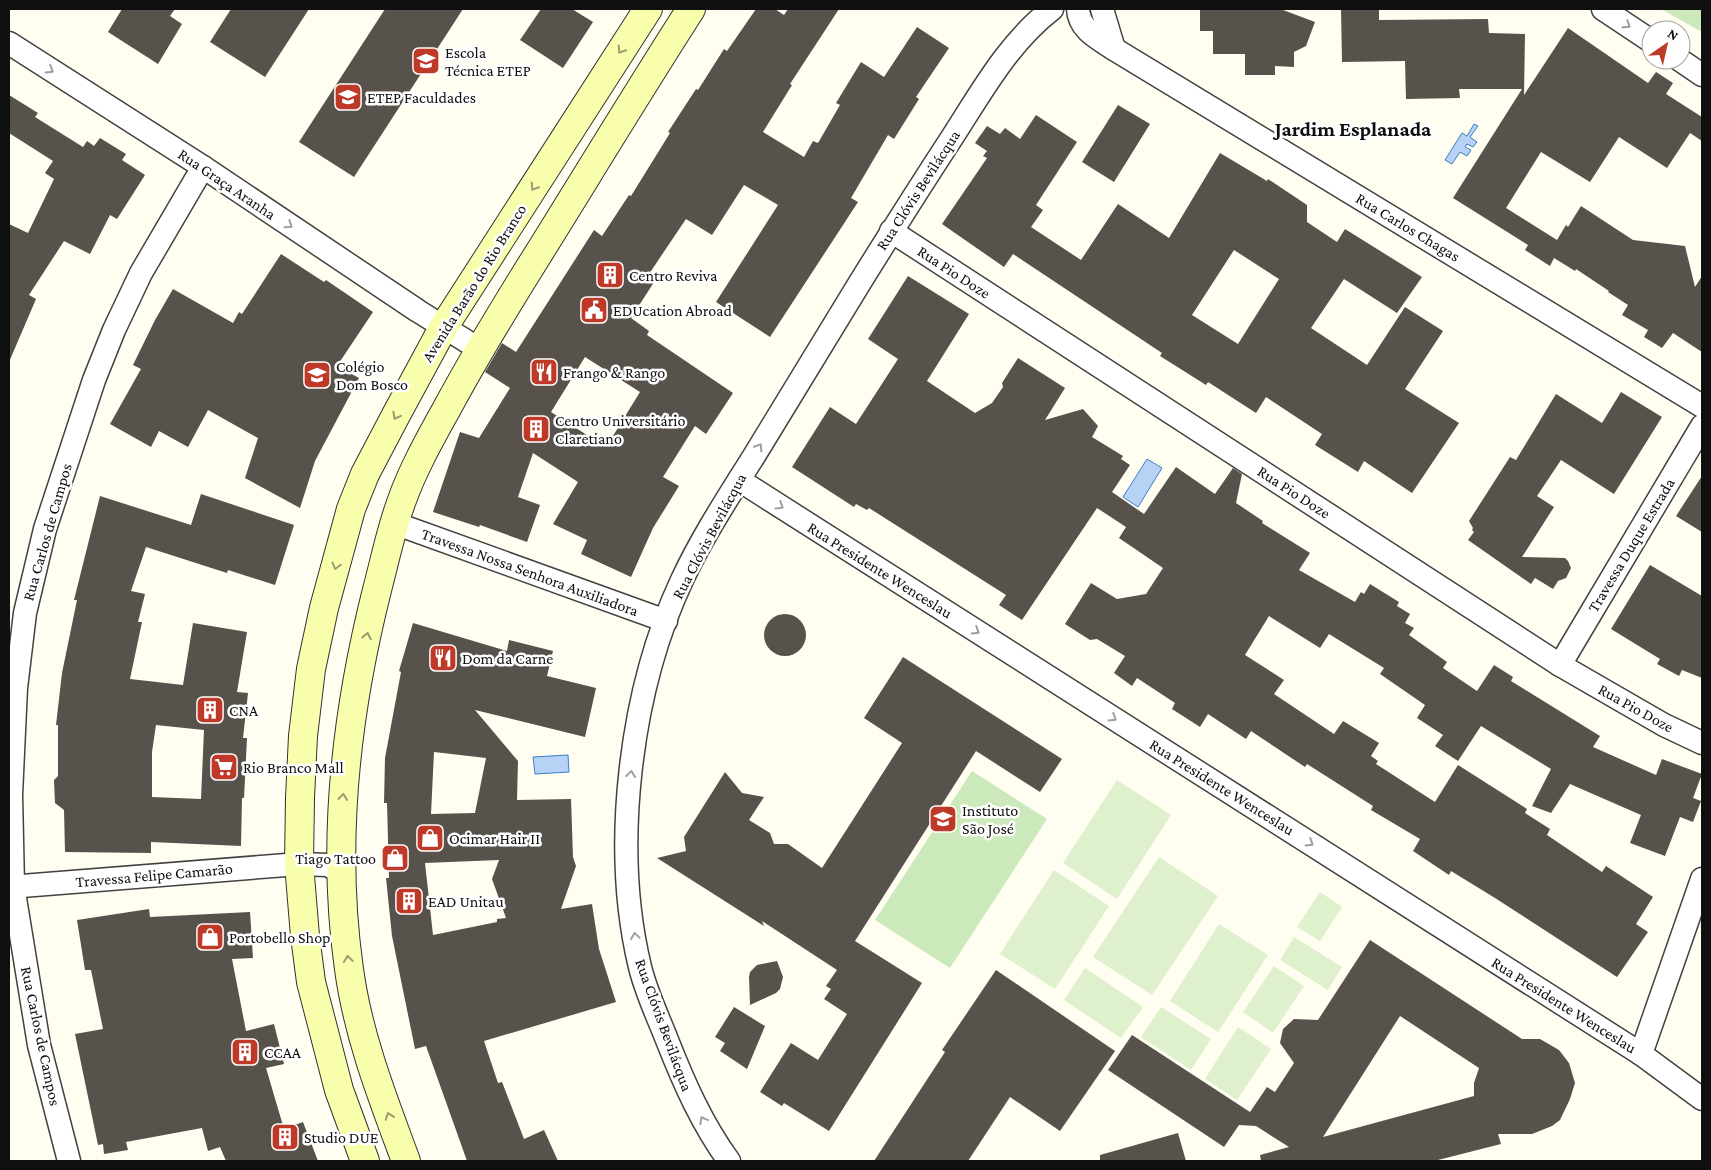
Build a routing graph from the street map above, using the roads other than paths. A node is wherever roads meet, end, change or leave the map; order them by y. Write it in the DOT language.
graph roads {
  1 [pos="648,9"];
  2 [pos="691,9"];
  3 [pos="1052,9"];
  4 [pos="1078,9"];
  5 [pos="1102,9"];
  6 [pos="1603,9"];
  7 [pos="1641,34"];
  8 [pos="9,43"];
  9 [pos="1114,49"];
  10 [pos="1691,68"];
  11 [pos="1702,75"];
  12 [pos="203,167"];
  13 [pos="891,231"];
  14 [pos="443,328"];
  15 [pos="479,349"];
  16 [pos="1702,406"];
  17 [pos="1702,426"];
  18 [pos="739,480"];
  19 [pos="394,523"];
  20 [pos="666,621"];
  21 [pos="1560,664"];
  22 [pos="1702,743"];
  23 [pos="299,864"];
  24 [pos="341,873"];
  25 [pos="1702,879"];
  26 [pos="11,886"];
  27 [pos="1641,1054"];
  28 [pos="1702,1099"];
  29 [pos="69,1161"];
  30 [pos="365,1161"];
  31 [pos="406,1161"];
  32 [pos="729,1161"];
  1 -- 14 [label="main road, Avenida Barão do Rio Branco, one-way"];
  2 -- 15 [label="main road"];
  3 -- 13 [label="street, Rua Clóvis Bevilácqua"];
  4 -- 9 [label="street, Rua Carlos Chagas"];
  5 -- 9 [label="street"];
  6 -- 7 [label="street, one-way"];
  8 -- 12 [label="street, Rua Graça Aranha, one-way"];
  9 -- 16 [label="street, Rua Carlos Chagas"];
  10 -- 11 [label="street"];
  12 -- 14 [label="street, Rua Graça Aranha, one-way"];
  12 -- 26 [label="street, Rua Carlos de Campos"];
  18 -- 13 [label="street, Rua Clóvis Bevilácqua, one-way"];
  13 -- 21 [label="street, Rua Pio Doze"];
  14 -- 15 [label="street, Rua Graça Aranha"];
  14 -- 23 [label="main road, Avenida Barão do Rio Branco, one-way"];
  15 -- 19 [label="main road"];
  17 -- 21 [label="street, Travessa Duque Estrada"];
  18 -- 20 [label="street, Rua Clóvis Bevilácqua"];
  18 -- 27 [label="street, Rua Presidente Wenceslau, one-way"];
  19 -- 20 [label="street, Travessa Nossa Senhora Auxiliadora"];
  24 -- 19 [label="main road, one-way"];
  32 -- 20 [label="street, Rua Clóvis Bevilácqua, one-way"];
  21 -- 22 [label="street, Rua Pio Doze"];
  23 -- 24 [label="street, Travessa Felipe Camarão"];
  23 -- 26 [label="street, Travessa Felipe Camarão"];
  23 -- 30 [label="main road, Avenida Barão do Rio Branco"];
  31 -- 24 [label="main road, one-way"];
  25 -- 27 [label="street"];
  26 -- 29 [label="street, Rua Carlos de Campos"];
  27 -- 28 [label="street, Rua Presidente Wenceslau"];
}
